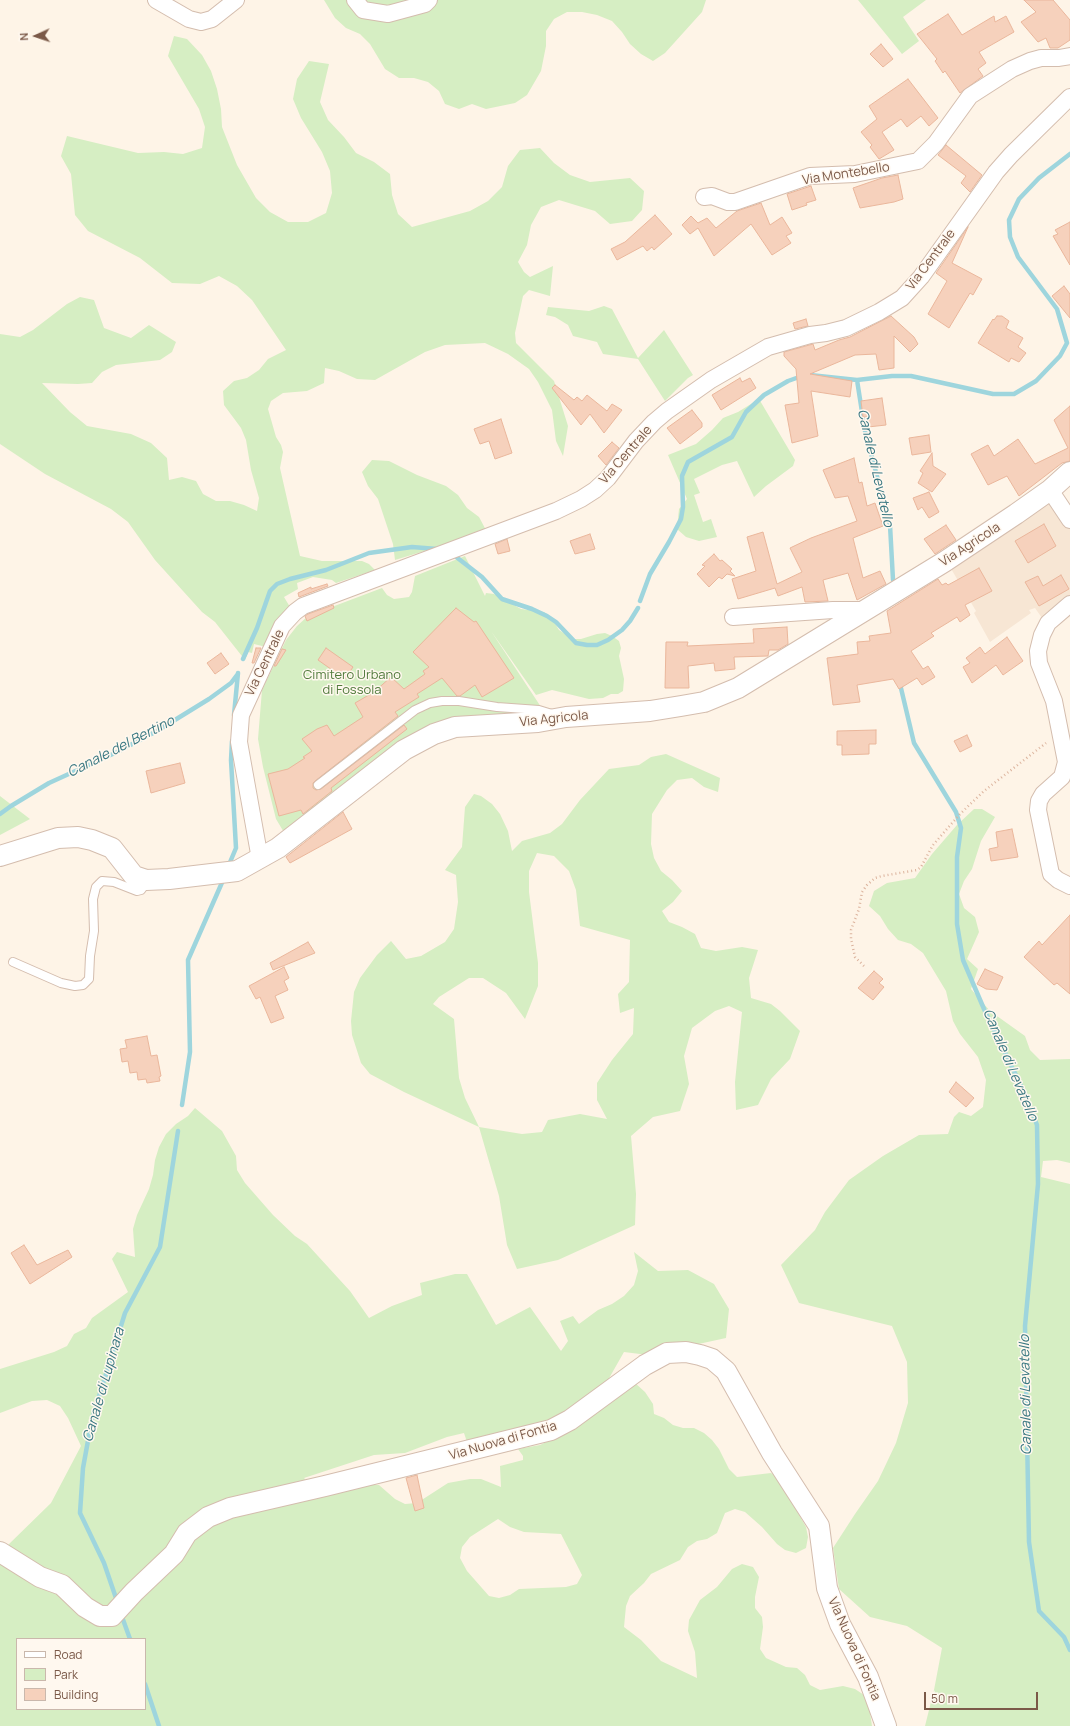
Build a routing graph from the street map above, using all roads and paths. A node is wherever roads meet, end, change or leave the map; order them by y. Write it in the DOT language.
graph roads {
  1 [pos="156,0"];
  2 [pos="236,0"];
  3 [pos="354,0"];
  4 [pos="429,0"];
  5 [pos="1070,56"];
  6 [pos="1070,97"];
  7 [pos="704,197"];
  8 [pos="1070,472"];
  9 [pos="1050,490"];
  10 [pos="1070,520"];
  11 [pos="1070,604"];
  12 [pos="864,610"];
  13 [pos="733,617"];
  14 [pos="566,717"];
  15 [pos="1061,731"];
  16 [pos="318,785"];
  17 [pos="0,856"];
  18 [pos="260,859"];
  19 [pos="146,880"];
  20 [pos="1070,886"];
  21 [pos="13,962"];
  22 [pos="864,966"];
  23 [pos="0,1552"];
  24 [pos="886,1726"];
  1 -- 2 [label="street"];
  3 -- 4 [label="street"];
  5 -- 7 [label="street, Via Montebello"];
  6 -- 18 [label="street, Via Centrale"];
  8 -- 9 [label="street, Via Agricola"];
  9 -- 10 [label="street"];
  9 -- 12 [label="street, Via Agricola"];
  11 -- 15 [label="street"];
  12 -- 13 [label="street"];
  12 -- 14 [label="street, Via Agricola"];
  14 -- 16 [label="lane"];
  14 -- 18 [label="street, Via Agricola"];
  15 -- 20 [label="street"];
  15 -- 22 [label="path"];
  17 -- 19 [label="street"];
  18 -- 19 [label="street"];
  19 -- 21 [label="lane"];
  23 -- 24 [label="street, Via Nuova di Fontia"];
}
